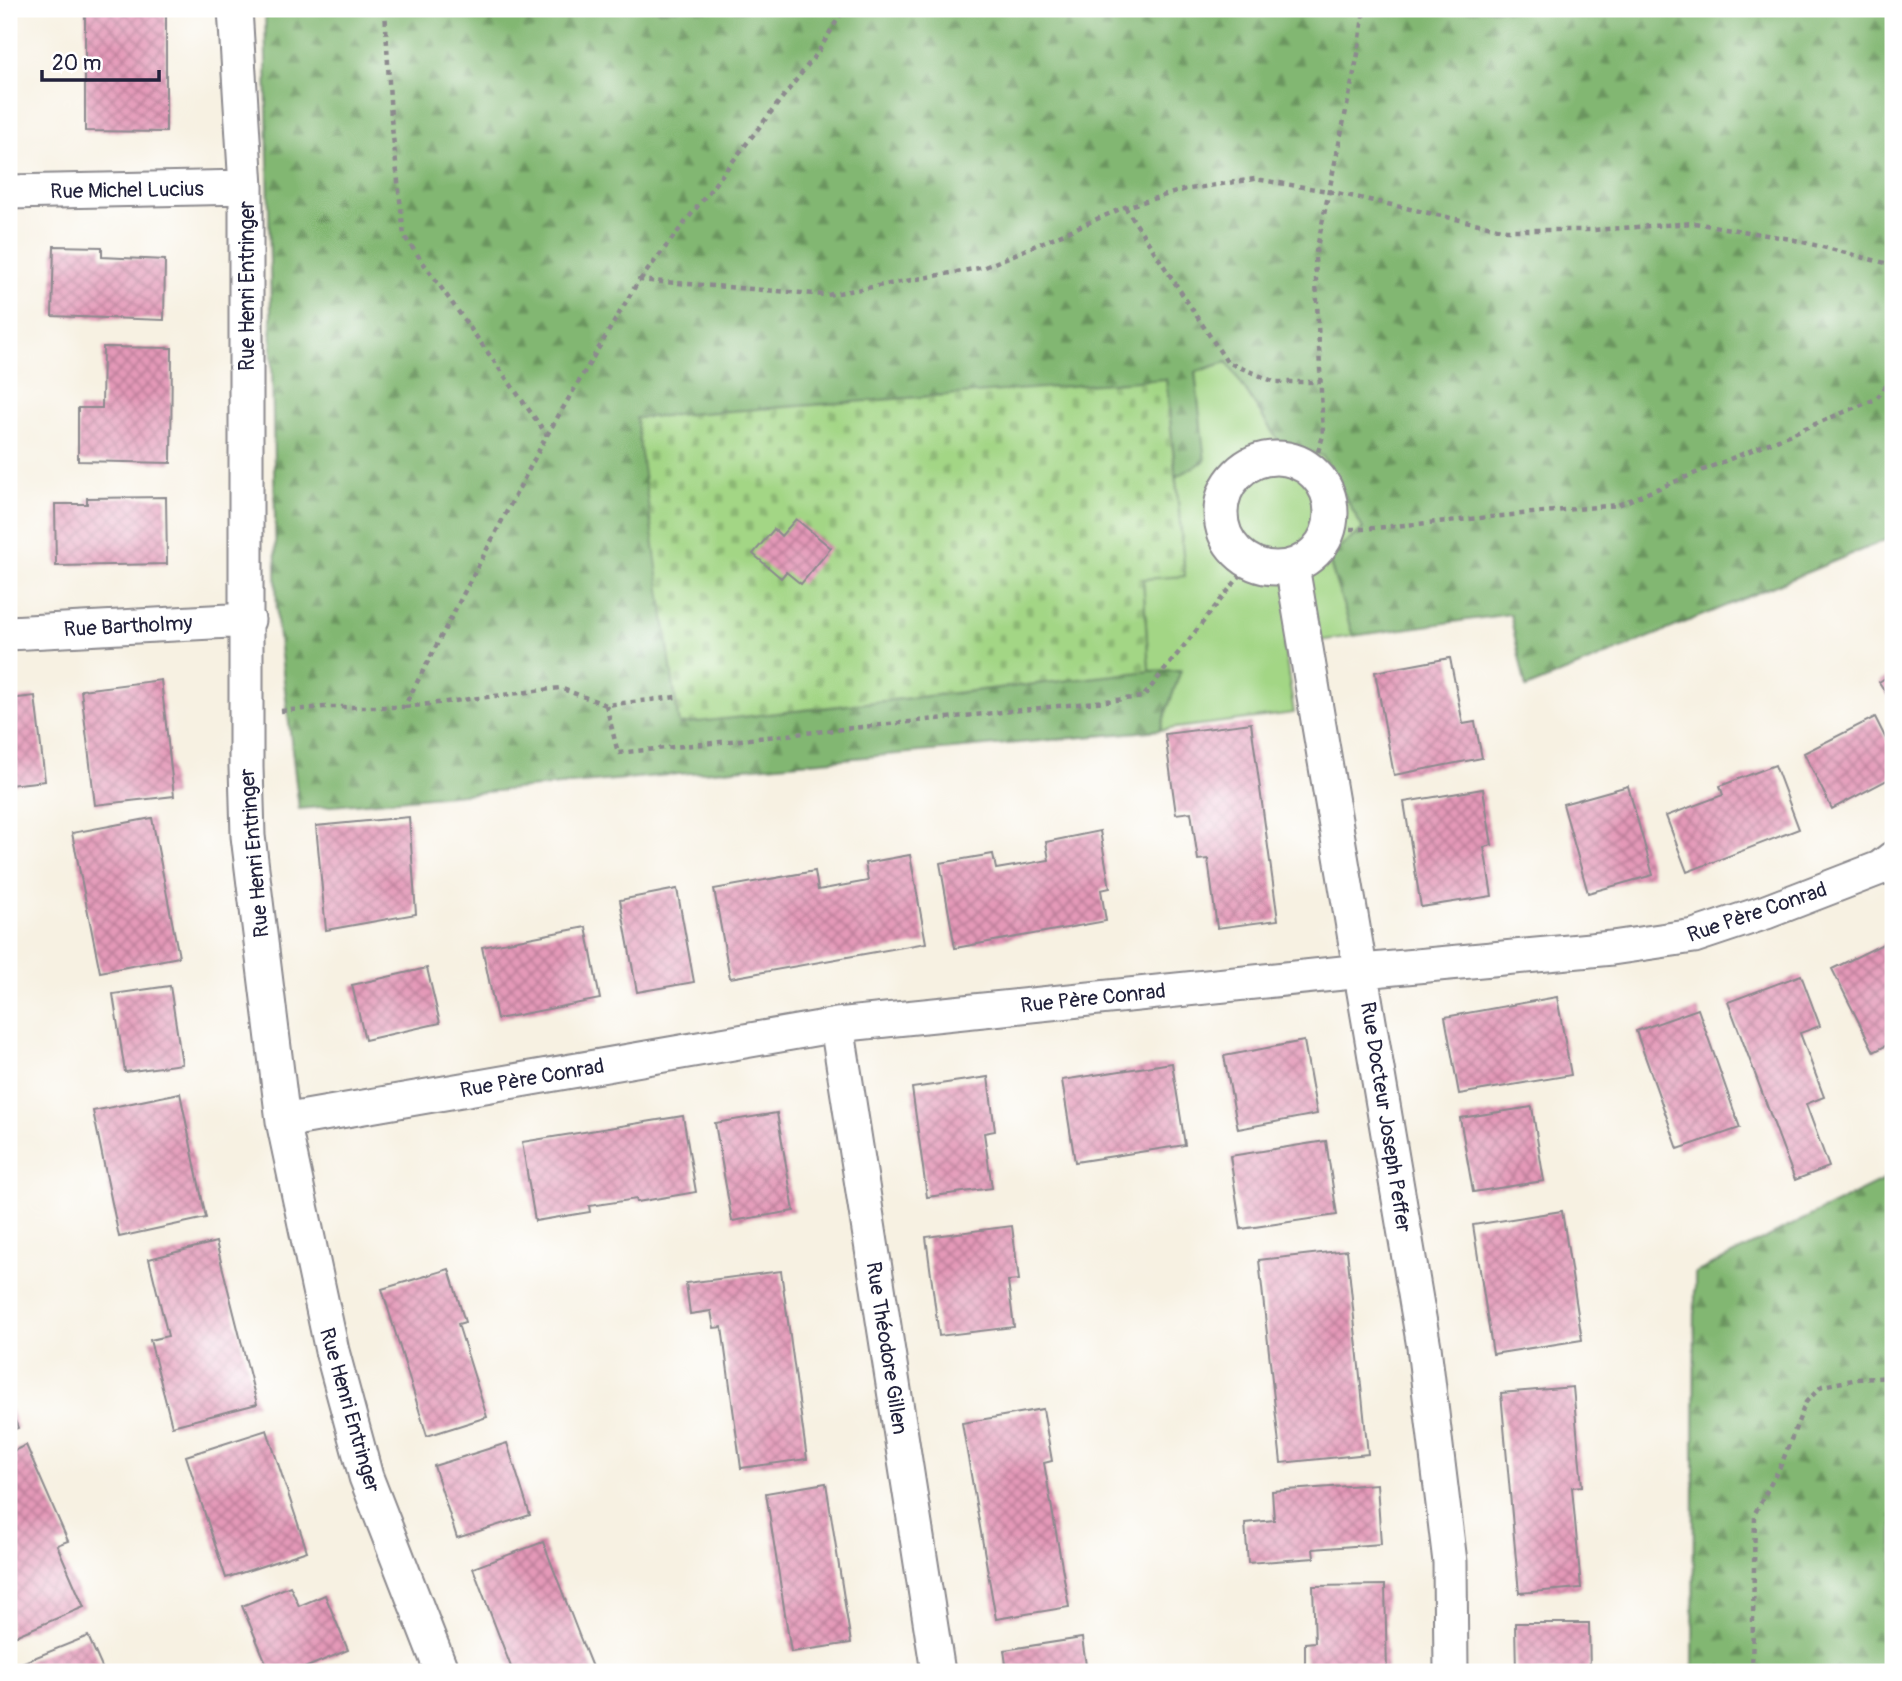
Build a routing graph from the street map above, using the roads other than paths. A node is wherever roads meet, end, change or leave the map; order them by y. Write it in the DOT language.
graph roads {
  1 [pos="235,9"];
  2 [pos="246,187"];
  3 [pos="9,192"];
  4 [pos="1292,566"];
  5 [pos="248,620"];
  6 [pos="9,633"];
  7 [pos="1893,858"];
  8 [pos="1362,971"];
  9 [pos="837,1025"];
  10 [pos="283,1121"];
  11 [pos="442,1672"];
  12 [pos="938,1672"];
  13 [pos="1451,1672"];
  1 -- 2 [label="street, Rue Henri Entringer"];
  2 -- 3 [label="street, Rue Michel Lucius"];
  2 -- 5 [label="street, Rue Henri Entringer"];
  4 -- 4 [label="street"];
  4 -- 8 [label="street, Rue Docteur Joseph Peffer"];
  5 -- 6 [label="street, Rue Bartholmy"];
  5 -- 10 [label="street, Rue Henri Entringer"];
  7 -- 8 [label="street, Rue Père Conrad"];
  8 -- 9 [label="street, Rue Père Conrad"];
  8 -- 13 [label="street, Rue Docteur Joseph Peffer"];
  9 -- 10 [label="street, Rue Père Conrad"];
  9 -- 12 [label="street, Rue Théodore Gillen"];
  10 -- 11 [label="street, Rue Henri Entringer"];
}
